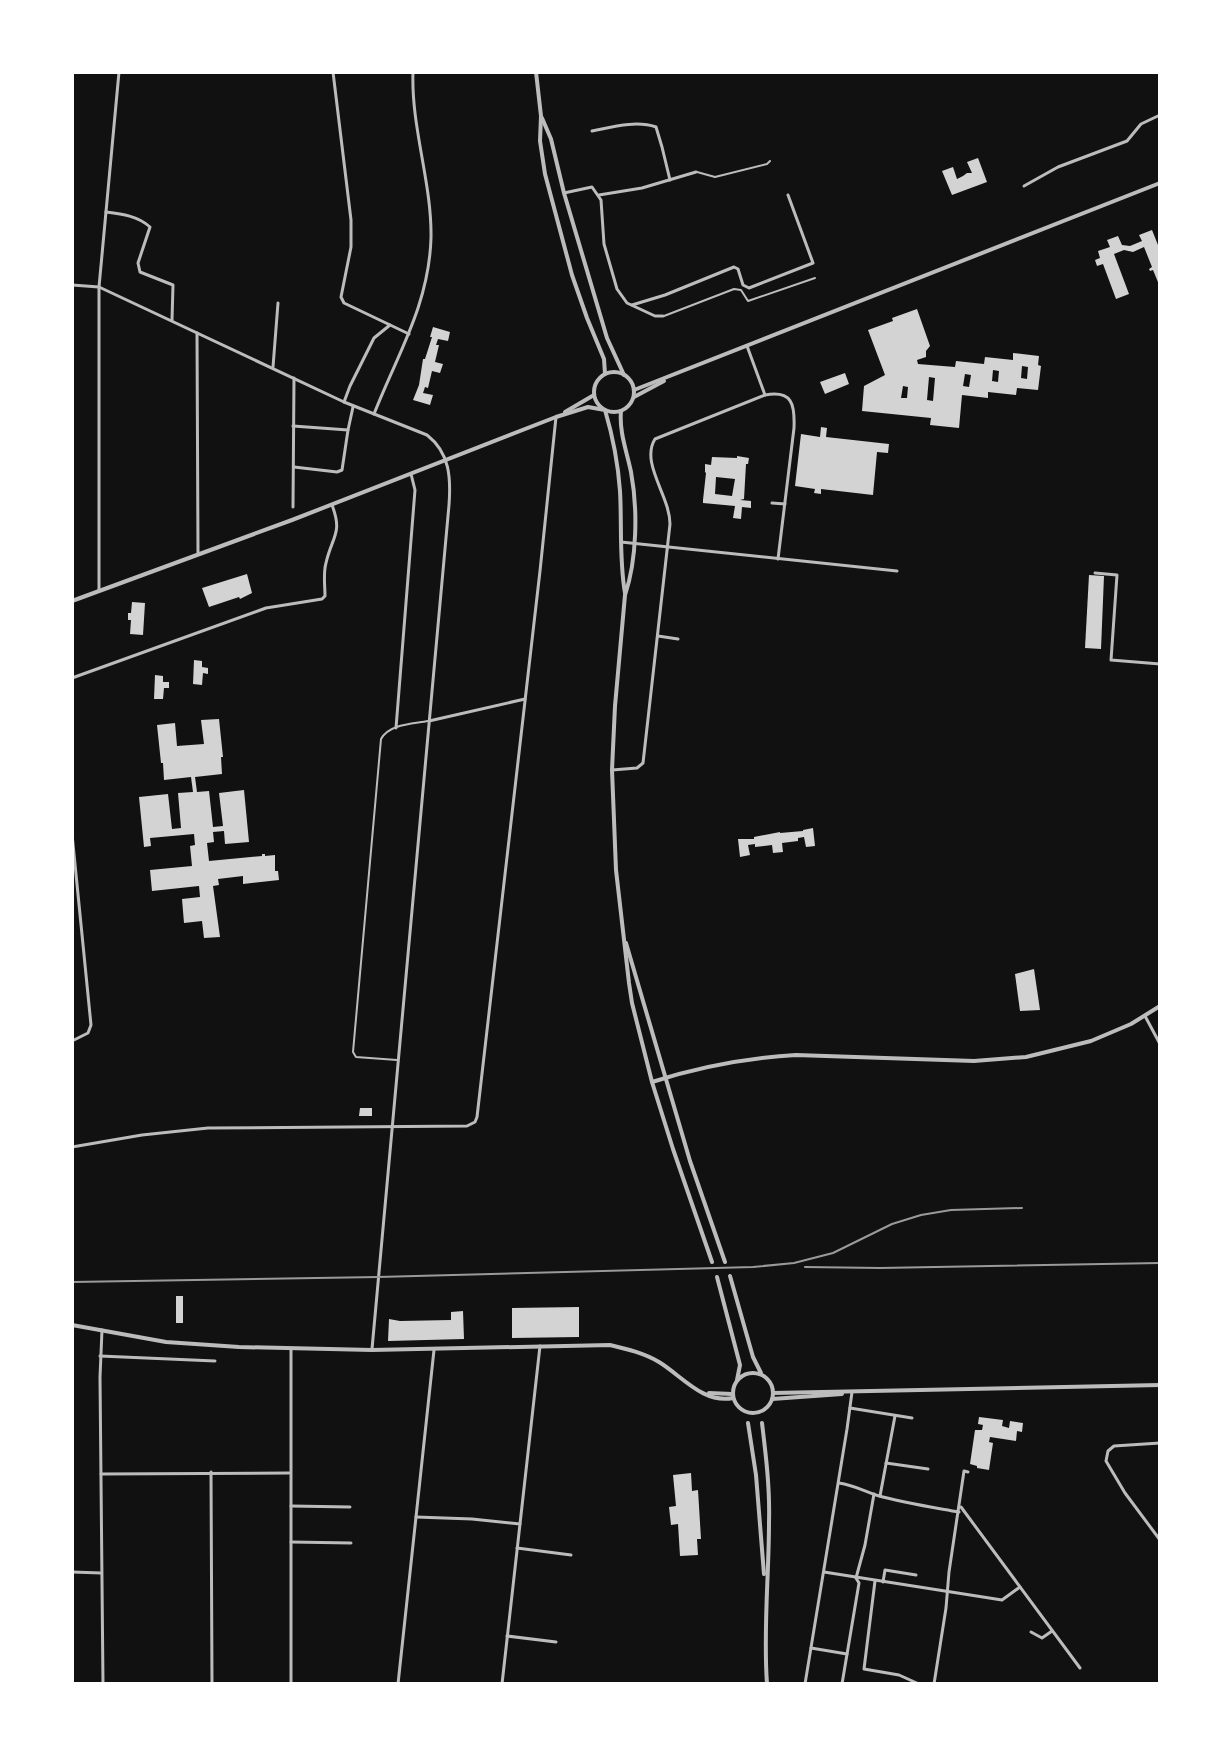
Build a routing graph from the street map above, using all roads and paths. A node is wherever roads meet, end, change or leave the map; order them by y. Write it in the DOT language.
graph roads {
  1 [pos="119,72"];
  2 [pos="333,72"];
  3 [pos="413,72"];
  4 [pos="536,72"];
  5 [pos="1160,115"];
  6 [pos="541,116"];
  7 [pos="592,131"];
  8 [pos="770,161"];
  9 [pos="696,172"];
  10 [pos="670,180"];
  11 [pos="1160,183"];
  12 [pos="1024,186"];
  13 [pos="564,193"];
  14 [pos="599,195"];
  15 [pos="788,195"];
  16 [pos="106,212"];
  17 [pos="815,278"];
  18 [pos="72,285"];
  19 [pos="99,287"];
  20 [pos="278,303"];
  21 [pos="632,305"];
  22 [pos="663,316"];
  23 [pos="172,321"];
  24 [pos="390,325"];
  25 [pos="197,333"];
  26 [pos="409,334"];
  27 [pos="747,345"];
  28 [pos="273,369"];
  29 [pos="605,374"];
  30 [pos="676,374"];
  31 [pos="624,375"];
  32 [pos="294,378"];
  33 [pos="634,390"];
  34 [pos="594,395"];
  35 [pos="765,395"];
  36 [pos="634,397"];
  37 [pos="344,402"];
  38 [pos="353,406"];
  39 [pos="605,410"];
  40 [pos="621,411"];
  41 [pos="374,414"];
  42 [pos="556,417"];
  43 [pos="293,426"];
  44 [pos="348,430"];
  45 [pos="447,460"];
  46 [pos="294,467"];
  47 [pos="411,474"];
  48 [pos="772,503"];
  49 [pos="785,504"];
  50 [pos="332,505"];
  51 [pos="293,507"];
  52 [pos="621,542"];
  53 [pos="634,543"];
  54 [pos="667,547"];
  55 [pos="198,555"];
  56 [pos="778,559"];
  57 [pos="897,571"];
  58 [pos="1095,573"];
  59 [pos="99,591"];
  60 [pos="625,595"];
  61 [pos="72,601"];
  62 [pos="657,635"];
  63 [pos="678,639"];
  64 [pos="1160,664"];
  65 [pos="72,678"];
  66 [pos="525,699"];
  67 [pos="429,721"];
  68 [pos="396,728"];
  69 [pos="612,770"];
  70 [pos="72,834"];
  71 [pos="623,930"];
  72 [pos="1160,1006"];
  73 [pos="1145,1016"];
  74 [pos="72,1041"];
  75 [pos="1160,1044"];
  76 [pos="398,1060"];
  77 [pos="665,1078"];
  78 [pos="652,1082"];
  79 [pos="392,1126"];
  80 [pos="72,1147"];
  81 [pos="712,1262"];
  82 [pos="725,1262"];
  83 [pos="730,1276"];
  84 [pos="717,1277"];
  85 [pos="72,1325"];
  86 [pos="102,1330"];
  87 [pos="540,1346"];
  88 [pos="291,1349"];
  89 [pos="434,1349"];
  90 [pos="372,1350"];
  91 [pos="100,1356"];
  92 [pos="215,1361"];
  93 [pos="762,1375"];
  94 [pos="737,1380"];
  95 [pos="1160,1385"];
  96 [pos="852,1391"];
  97 [pos="733,1396"];
  98 [pos="773,1396"];
  99 [pos="850,1408"];
  100 [pos="742,1410"];
  101 [pos="764,1410"];
  102 [pos="895,1416"];
  103 [pos="912,1418"];
  104 [pos="1160,1443"];
  105 [pos="886,1463"];
  106 [pos="928,1469"];
  107 [pos="211,1472"];
  108 [pos="968,1472"];
  109 [pos="291,1473"];
  110 [pos="101,1474"];
  111 [pos="838,1483"];
  112 [pos="874,1494"];
  113 [pos="880,1496"];
  114 [pos="291,1506"];
  115 [pos="350,1507"];
  116 [pos="959,1509"];
  117 [pos="416,1517"];
  118 [pos="520,1524"];
  119 [pos="1160,1540"];
  120 [pos="291,1542"];
  121 [pos="351,1543"];
  122 [pos="517,1548"];
  123 [pos="571,1555"];
  124 [pos="72,1572"];
  125 [pos="824,1572"];
  126 [pos="101,1573"];
  127 [pos="916,1575"];
  128 [pos="856,1578"];
  129 [pos="875,1581"];
  130 [pos="883,1582"];
  131 [pos="1020,1587"];
  132 [pos="766,1588"];
  133 [pos="948,1592"];
  134 [pos="1052,1631"];
  135 [pos="1031,1632"];
  136 [pos="507,1636"];
  137 [pos="556,1642"];
  138 [pos="811,1648"];
  139 [pos="847,1654"];
  140 [pos="1080,1668"];
  141 [pos="103,1684"];
  142 [pos="212,1684"];
  143 [pos="291,1684"];
  144 [pos="398,1684"];
  145 [pos="502,1684"];
  146 [pos="767,1684"];
  147 [pos="805,1684"];
  148 [pos="842,1684"];
  149 [pos="919,1684"];
  150 [pos="935,1684"];
  151 [pos="949,1684"];
  1 -- 16 [label="street"];
  2 -- 24 [label="street"];
  3 -- 26 [label="street"];
  4 -- 6 [label="street"];
  5 -- 12 [label="street"];
  6 -- 13 [label="street"];
  6 -- 29 [label="street"];
  7 -- 10 [label="street"];
  8 -- 9 [label="lane"];
  9 -- 10 [label="street"];
  10 -- 14 [label="street"];
  11 -- 27 [label="street"];
  13 -- 14 [label="street"];
  13 -- 31 [label="street"];
  14 -- 21 [label="street"];
  15 -- 21 [label="street"];
  16 -- 19 [label="street"];
  16 -- 23 [label="street"];
  17 -- 22 [label="lane"];
  18 -- 19 [label="street"];
  19 -- 23 [label="street"];
  19 -- 59 [label="street"];
  20 -- 28 [label="street"];
  21 -- 22 [label="street"];
  23 -- 25 [label="street"];
  24 -- 26 [label="street"];
  24 -- 37 [label="street"];
  25 -- 28 [label="street"];
  25 -- 55 [label="street"];
  26 -- 41 [label="street"];
  27 -- 30 [label="street"];
  27 -- 35 [label="street"];
  28 -- 32 [label="street"];
  29 -- 31 [label="street"];
  29 -- 34 [label="street"];
  30 -- 33 [label="street"];
  30 -- 36 [label="street"];
  31 -- 33 [label="street"];
  32 -- 37 [label="street"];
  32 -- 43 [label="street"];
  33 -- 36 [label="street"];
  34 -- 39 [label="street"];
  34 -- 42 [label="street"];
  35 -- 49 [label="street"];
  35 -- 54 [label="street"];
  36 -- 40 [label="street"];
  37 -- 38 [label="street"];
  38 -- 41 [label="street"];
  38 -- 44 [label="street"];
  39 -- 40 [label="street"];
  39 -- 42 [label="street"];
  39 -- 52 [label="street"];
  40 -- 53 [label="street"];
  41 -- 45 [label="street"];
  42 -- 45 [label="street"];
  42 -- 66 [label="street"];
  43 -- 44 [label="street"];
  43 -- 46 [label="street"];
  44 -- 46 [label="street"];
  45 -- 47 [label="street"];
  45 -- 67 [label="street"];
  46 -- 51 [label="street"];
  47 -- 50 [label="street"];
  47 -- 68 [label="street"];
  48 -- 49 [label="street"];
  49 -- 56 [label="street"];
  50 -- 55 [label="street"];
  50 -- 65 [label="street"];
  52 -- 53 [label="street"];
  52 -- 60 [label="street"];
  53 -- 54 [label="street"];
  53 -- 60 [label="street"];
  54 -- 56 [label="street"];
  54 -- 62 [label="street"];
  55 -- 59 [label="street"];
  56 -- 57 [label="street"];
  58 -- 64 [label="street"];
  59 -- 61 [label="street"];
  60 -- 69 [label="street"];
  62 -- 63 [label="street"];
  62 -- 69 [label="street"];
  66 -- 67 [label="street"];
  66 -- 79 [label="street"];
  67 -- 68 [label="lane"];
  67 -- 76 [label="street"];
  68 -- 76 [label="lane"];
  69 -- 71 [label="street"];
  70 -- 74 [label="street"];
  71 -- 77 [label="street"];
  71 -- 78 [label="street"];
  72 -- 73 [label="street"];
  73 -- 75 [label="street"];
  73 -- 77 [label="street"];
  76 -- 79 [label="street"];
  77 -- 78 [label="street"];
  77 -- 82 [label="street"];
  78 -- 81 [label="street"];
  79 -- 80 [label="street"];
  79 -- 90 [label="street"];
  83 -- 93 [label="street"];
  84 -- 94 [label="street"];
  85 -- 86 [label="street"];
  86 -- 88 [label="street"];
  86 -- 91 [label="street"];
  87 -- 89 [label="street"];
  87 -- 97 [label="street"];
  87 -- 118 [label="street"];
  88 -- 90 [label="street"];
  88 -- 109 [label="street"];
  89 -- 90 [label="street"];
  89 -- 117 [label="street"];
  91 -- 92 [label="street"];
  91 -- 110 [label="street"];
  93 -- 94 [label="street"];
  93 -- 98 [label="street"];
  94 -- 97 [label="street"];
  95 -- 96 [label="street"];
  96 -- 98 [label="street"];
  96 -- 99 [label="street"];
  97 -- 100 [label="street"];
  98 -- 101 [label="street"];
  99 -- 102 [label="street"];
  99 -- 111 [label="street"];
  100 -- 101 [label="street"];
  100 -- 132 [label="street"];
  101 -- 132 [label="street"];
  102 -- 103 [label="street"];
  102 -- 105 [label="street"];
  104 -- 119 [label="street"];
  105 -- 106 [label="street"];
  105 -- 113 [label="street"];
  107 -- 109 [label="street"];
  107 -- 110 [label="street"];
  107 -- 142 [label="street"];
  108 -- 116 [label="street"];
  109 -- 114 [label="street"];
  110 -- 126 [label="street"];
  111 -- 112 [label="street"];
  111 -- 125 [label="street"];
  112 -- 113 [label="street"];
  112 -- 128 [label="street"];
  113 -- 116 [label="street"];
  114 -- 115 [label="street"];
  114 -- 120 [label="street"];
  116 -- 131 [label="street"];
  116 -- 133 [label="street"];
  117 -- 118 [label="street"];
  117 -- 144 [label="street"];
  118 -- 122 [label="street"];
  120 -- 121 [label="street"];
  120 -- 143 [label="street"];
  122 -- 123 [label="street"];
  122 -- 136 [label="street"];
  124 -- 126 [label="street"];
  125 -- 128 [label="street"];
  125 -- 138 [label="street"];
  126 -- 141 [label="street"];
  127 -- 130 [label="street"];
  128 -- 129 [label="street"];
  128 -- 139 [label="street"];
  129 -- 130 [label="street"];
  129 -- 149 [label="street"];
  130 -- 133 [label="street"];
  131 -- 133 [label="street"];
  131 -- 134 [label="street"];
  132 -- 146 [label="street"];
  133 -- 150 [label="street"];
  134 -- 135 [label="street"];
  134 -- 140 [label="street"];
  136 -- 137 [label="street"];
  136 -- 145 [label="street"];
  138 -- 139 [label="street"];
  138 -- 147 [label="street"];
  139 -- 148 [label="street"];
  150 -- 151 [label="street"];
}
